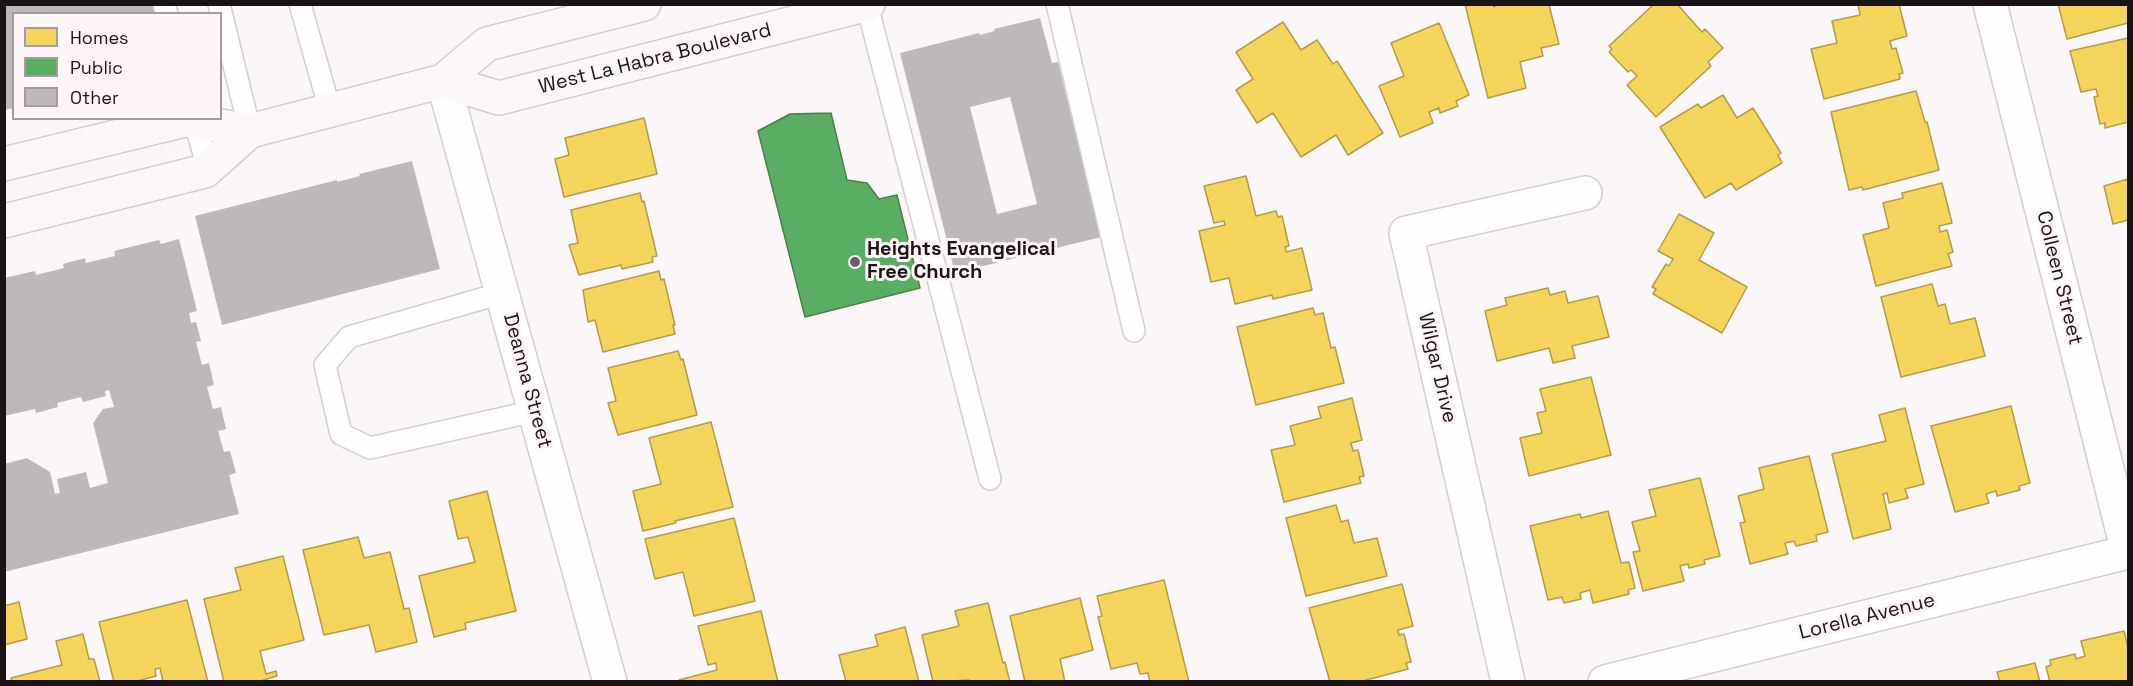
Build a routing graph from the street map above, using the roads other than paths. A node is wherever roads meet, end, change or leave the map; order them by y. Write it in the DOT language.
graph roads {
  1 [pos="300,4"];
  2 [pos="644,4"];
  3 [pos="867,4"];
  4 [pos="1057,4"];
  5 [pos="1990,4"];
  6 [pos="222,16"];
  7 [pos="443,81"];
  8 [pos="330,110"];
  9 [pos="195,120"];
  10 [pos="250,132"];
  11 [pos="4,164"];
  12 [pos="208,169"];
  13 [pos="1585,193"];
  14 [pos="4,220"];
  15 [pos="502,293"];
  16 [pos="1134,331"];
  17 [pos="535,411"];
  18 [pos="990,478"];
  19 [pos="2128,552"];
  20 [pos="609,681"];
  21 [pos="1508,681"];
  22 [pos="1605,681"];
  1 -- 8 [label="lane"];
  2 -- 7 [label="main road"];
  3 -- 7 [label="main road, West La Habra Boulevard"];
  3 -- 18 [label="lane"];
  4 -- 16 [label="lane"];
  5 -- 19 [label="street, Colleen Street"];
  6 -- 10 [label="lane"];
  7 -- 8 [label="main road"];
  7 -- 15 [label="street, Deanna Street"];
  8 -- 10 [label="main road"];
  9 -- 10 [label="main road"];
  9 -- 11 [label="main road"];
  9 -- 12 [label="lane"];
  10 -- 12 [label="main road"];
  12 -- 14 [label="main road"];
  13 -- 21 [label="street, Wilgar Drive"];
  15 -- 17 [label="street, Deanna Street"];
  15 -- 17 [label="lane"];
  17 -- 20 [label="street, Deanna Street"];
  19 -- 22 [label="street, Lorella Avenue"];
}
